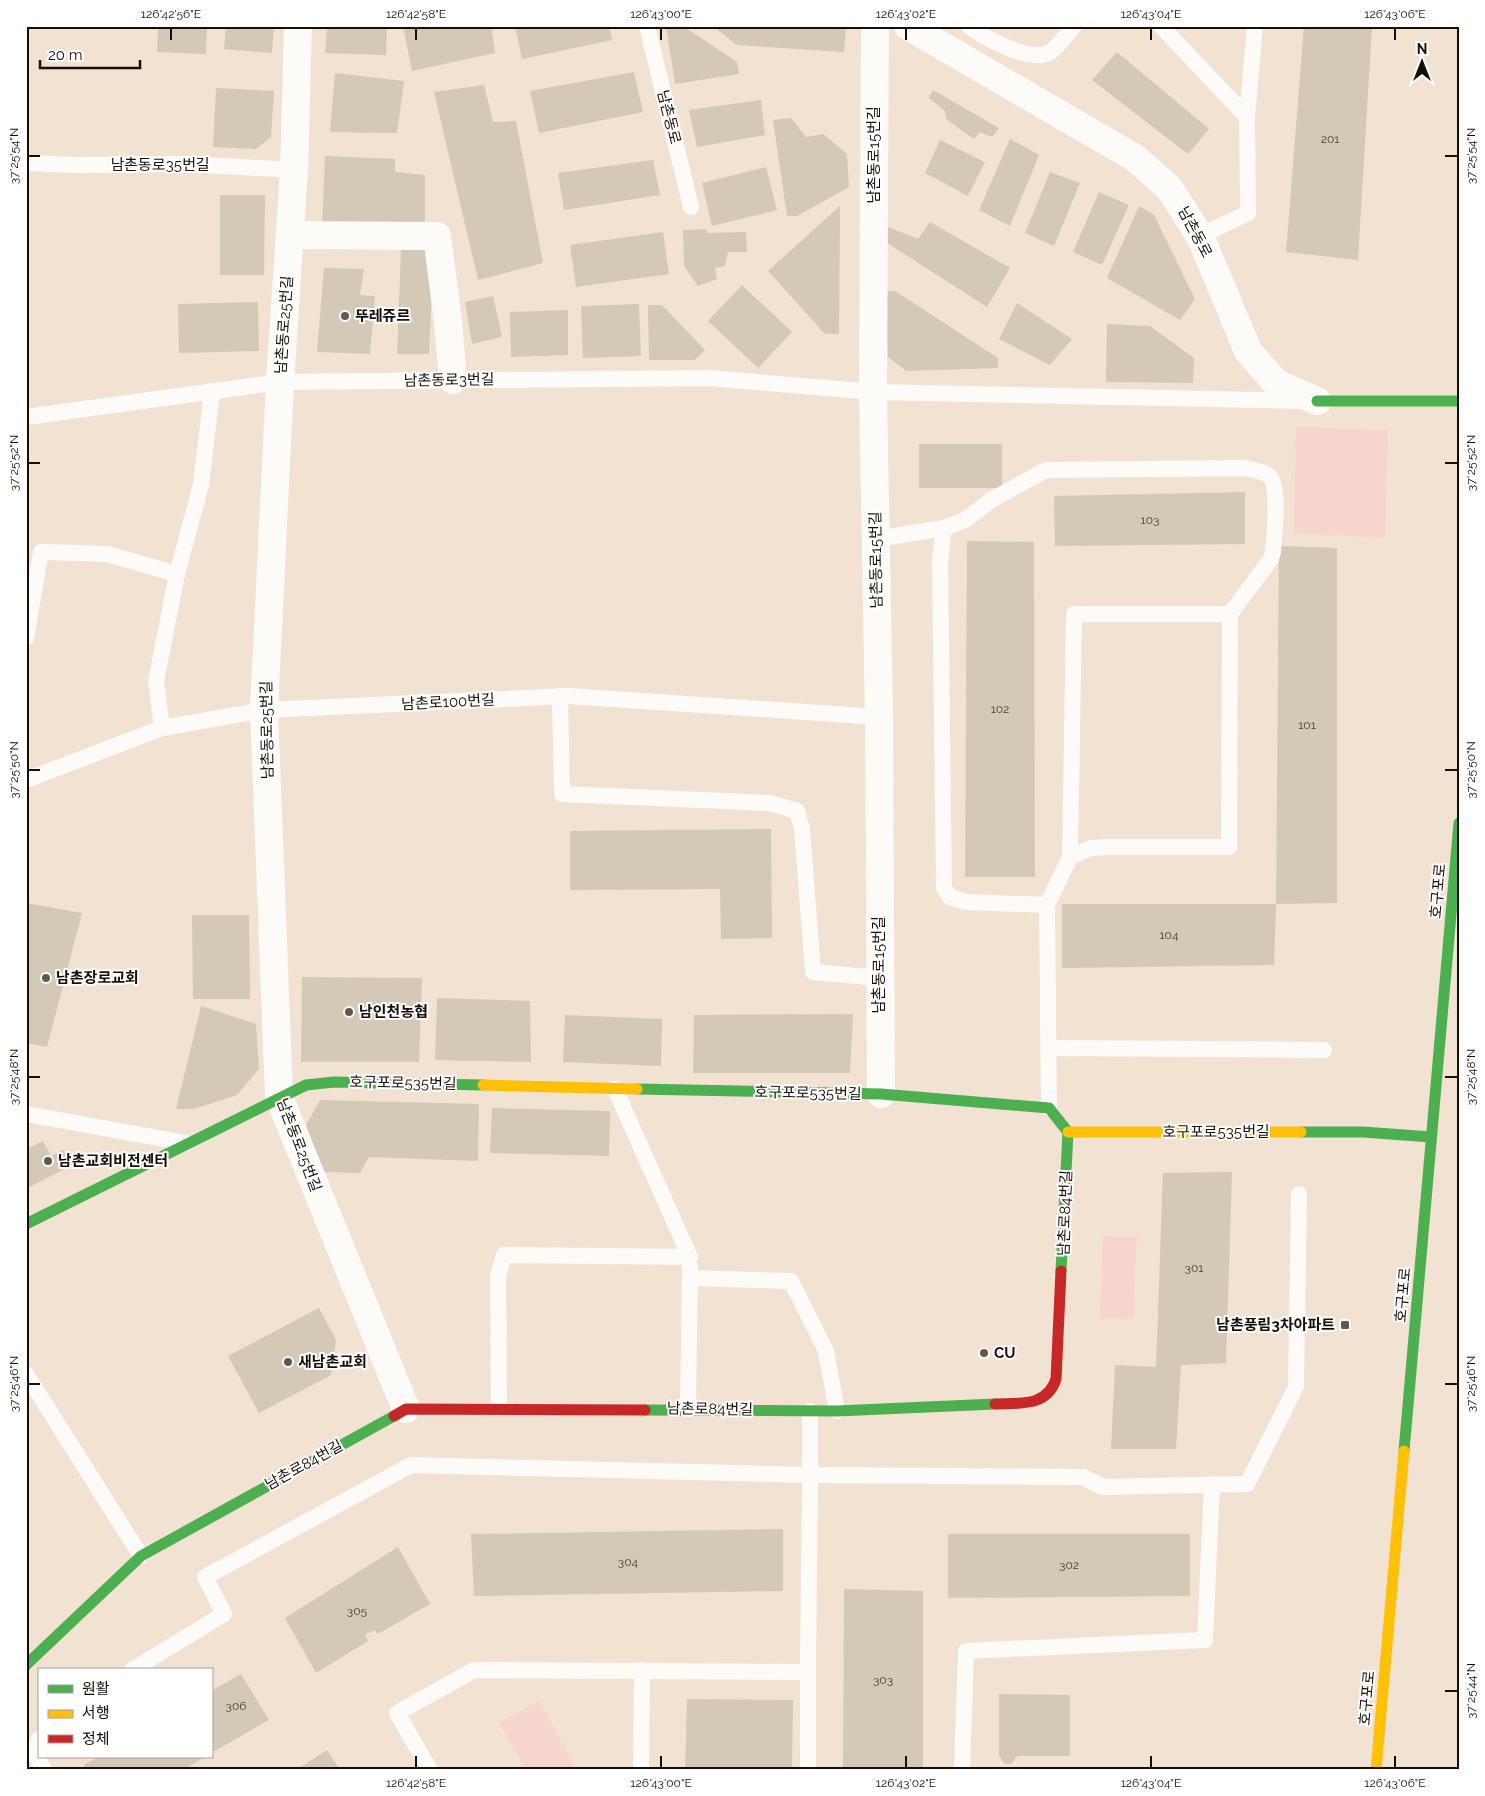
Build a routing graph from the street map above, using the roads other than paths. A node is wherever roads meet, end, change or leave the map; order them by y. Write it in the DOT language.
graph roads {
  1 [pos="298,26"];
  2 [pos="646,26"];
  3 [pos="875,26"];
  4 [pos="908,26"];
  5 [pos="969,26"];
  6 [pos="1074,26"];
  7 [pos="1161,26"];
  8 [pos="1255,26"];
  9 [pos="1247,117"];
  10 [pos="26,162"];
  11 [pos="294,170"];
  12 [pos="691,207"];
  13 [pos="290,235"];
  14 [pos="1200,236"];
  15 [pos="453,380"];
  16 [pos="280,382"];
  17 [pos="212,391"];
  18 [pos="873,392"];
  19 [pos="1317,401"];
  20 [pos="1459,401"];
  21 [pos="26,418"];
  22 [pos="944,528"];
  23 [pos="876,539"];
  24 [pos="34,550"];
  25 [pos="177,574"];
  26 [pos="1230,614"];
  27 [pos="26,638"];
  28 [pos="560,696"];
  29 [pos="264,710"];
  30 [pos="879,718"];
  31 [pos="162,728"];
  32 [pos="26,780"];
  33 [pos="1459,823"];
  34 [pos="1070,857"];
  35 [pos="1047,905"];
  36 [pos="879,978"];
  37 [pos="1451,995"];
  38 [pos="1048,1048"];
  39 [pos="1324,1050"];
  40 [pos="615,1089"];
  41 [pos="881,1094"];
  42 [pos="279,1096"];
  43 [pos="1049,1108"];
  44 [pos="26,1114"];
  45 [pos="1068,1132"];
  46 [pos="1431,1138"];
  47 [pos="186,1143"];
  48 [pos="1299,1194"];
  49 [pos="26,1224"];
  50 [pos="690,1257"];
  51 [pos="690,1278"];
  52 [pos="26,1374"];
  53 [pos="499,1408"];
  54 [pos="406,1409"];
  55 [pos="688,1409"];
  56 [pos="810,1411"];
  57 [pos="837,1411"];
  58 [pos="810,1474"];
  59 [pos="1212,1484"];
  60 [pos="142,1556"];
  61 [pos="26,1665"];
  62 [pos="135,1668"];
  63 [pos="642,1670"];
  64 [pos="808,1672"];
  65 [pos="38,1741"];
  66 [pos="44,1770"];
  67 [pos="430,1770"];
  68 [pos="641,1770"];
  69 [pos="808,1770"];
  70 [pos="962,1770"];
  71 [pos="1376,1770"];
  1 -- 11 [label="street, 남촌동로25번길"];
  2 -- 12 [label="lane, 남촌동로"];
  3 -- 18 [label="street, 남촌동로15번길"];
  4 -- 14 [label="street, 남촌동로"];
  5 -- 6 [label="lane"];
  7 -- 9 [label="lane"];
  8 -- 9 [label="lane"];
  9 -- 14 [label="lane"];
  10 -- 11 [label="lane, 남촌동로35번길"];
  11 -- 13 [label="street, 남촌동로25번길"];
  13 -- 15 [label="street"];
  13 -- 16 [label="street, 남촌동로25번길"];
  14 -- 19 [label="street, 남촌동로"];
  15 -- 16 [label="lane, 남촌동로3번길"];
  15 -- 18 [label="lane, 남촌동로3번길"];
  16 -- 17 [label="lane, 남촌동로3번길"];
  16 -- 29 [label="street, 남촌동로25번길"];
  17 -- 21 [label="lane, 남촌동로3번길"];
  17 -- 25 [label="lane"];
  18 -- 19 [label="lane, 남촌동로3번길"];
  18 -- 23 [label="street, 남촌동로15번길"];
  19 -- 20 [label="street, 남촌동로"];
  22 -- 23 [label="lane"];
  22 -- 26 [label="lane"];
  22 -- 35 [label="lane"];
  23 -- 30 [label="street, 남촌동로15번길"];
  24 -- 25 [label="lane"];
  24 -- 27 [label="lane"];
  25 -- 31 [label="lane"];
  26 -- 34 [label="lane"];
  26 -- 34 [label="lane"];
  28 -- 29 [label="lane, 남촌로100번길"];
  28 -- 30 [label="lane, 남촌로100번길"];
  28 -- 36 [label="lane"];
  29 -- 31 [label="lane, 남촌로100번길"];
  29 -- 42 [label="street, 남촌동로25번길"];
  30 -- 36 [label="street, 남촌동로15번길"];
  31 -- 32 [label="lane, 남촌로100번길"];
  33 -- 37 [label="street, 호구포로"];
  34 -- 35 [label="lane"];
  35 -- 38 [label="lane"];
  36 -- 41 [label="street, 남촌동로15번길"];
  37 -- 46 [label="street, 호구포로"];
  38 -- 39 [label="lane"];
  38 -- 43 [label="lane"];
  40 -- 41 [label="street, 호구포로535번길"];
  40 -- 42 [label="street, 호구포로535번길"];
  40 -- 50 [label="lane"];
  41 -- 43 [label="street, 호구포로535번길"];
  42 -- 47 [label="street, 호구포로535번길"];
  42 -- 54 [label="street, 남촌동로25번길"];
  43 -- 45 [label="street"];
  44 -- 47 [label="lane"];
  45 -- 46 [label="street, 호구포로535번길"];
  45 -- 57 [label="street, 남촌로84번길"];
  46 -- 71 [label="street, 호구포로"];
  47 -- 49 [label="street, 호구포로535번길"];
  48 -- 59 [label="lane"];
  50 -- 51 [label="lane"];
  50 -- 53 [label="lane"];
  51 -- 55 [label="lane"];
  51 -- 57 [label="lane"];
  52 -- 60 [label="lane"];
  53 -- 54 [label="street, 남촌로84번길"];
  53 -- 55 [label="street, 남촌로84번길"];
  54 -- 60 [label="street, 남촌로84번길"];
  55 -- 56 [label="street, 남촌로84번길"];
  56 -- 57 [label="street, 남촌로84번길"];
  56 -- 58 [label="lane"];
  58 -- 59 [label="lane"];
  58 -- 62 [label="lane"];
  58 -- 64 [label="lane"];
  59 -- 70 [label="lane"];
  60 -- 61 [label="street, 남촌로84번길"];
  63 -- 64 [label="lane"];
  63 -- 67 [label="lane"];
  63 -- 68 [label="lane"];
  64 -- 69 [label="lane"];
  65 -- 66 [label="lane"];
}
